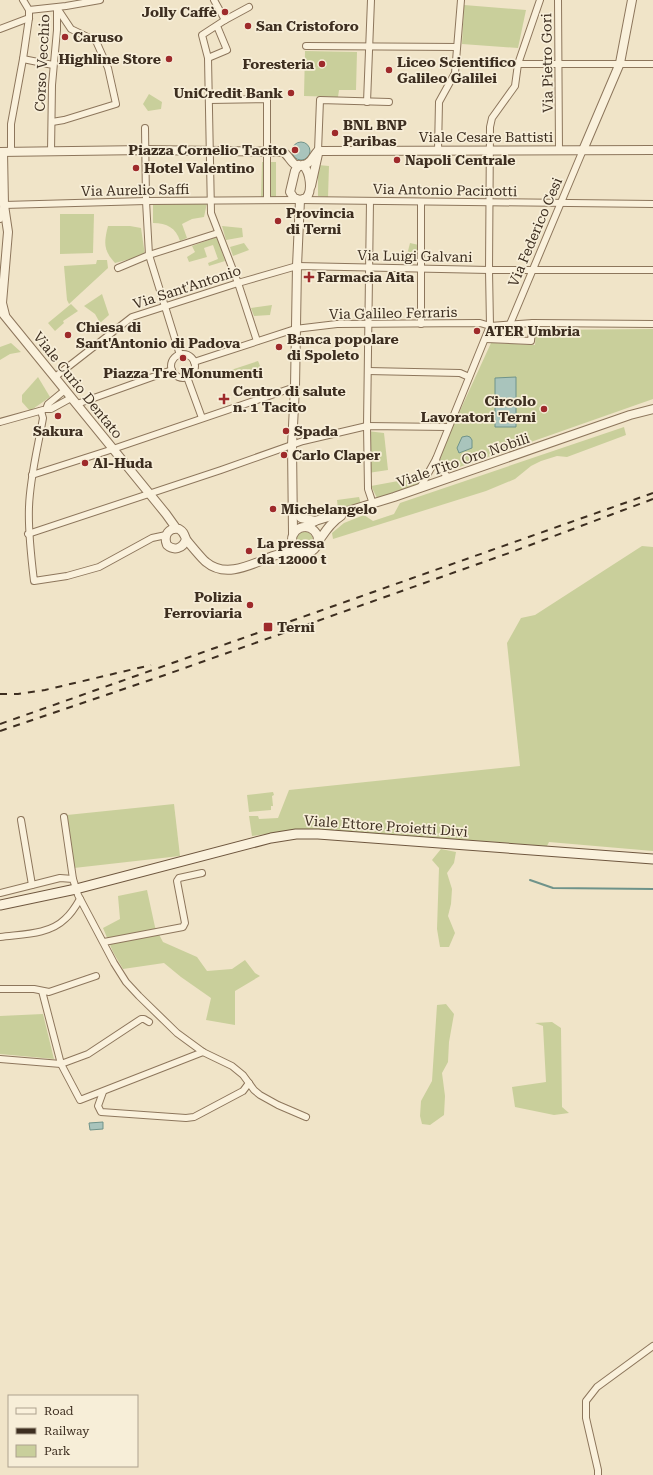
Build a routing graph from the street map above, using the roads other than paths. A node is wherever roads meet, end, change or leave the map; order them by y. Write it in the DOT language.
graph roads {
  1 [pos="23,0"];
  2 [pos="100,0"];
  3 [pos="214,0"];
  4 [pos="371,0"];
  5 [pos="461,0"];
  6 [pos="540,0"];
  7 [pos="558,0"];
  8 [pos="632,0"];
  9 [pos="249,7"];
  10 [pos="57,8"];
  11 [pos="29,10"];
  12 [pos="29,18"];
  13 [pos="225,20"];
  14 [pos="217,26"];
  15 [pos="0,28"];
  16 [pos="306,46"];
  17 [pos="369,47"];
  18 [pos="457,47"];
  19 [pos="208,58"];
  20 [pos="23,59"];
  21 [pos="620,63"];
  22 [pos="53,64"];
  23 [pos="518,64"];
  24 [pos="653,64"];
  25 [pos="559,65"];
  26 [pos="209,100"];
  27 [pos="367,102"];
  28 [pos="389,102"];
  29 [pos="52,122"];
  30 [pos="144,128"];
  31 [pos="145,150"];
  32 [pos="209,150"];
  33 [pos="438,150"];
  34 [pos="559,150"];
  35 [pos="582,150"];
  36 [pos="653,150"];
  37 [pos="51,151"];
  38 [pos="267,151"];
  39 [pos="318,151"];
  40 [pos="490,151"];
  41 [pos="5,152"];
  42 [pos="301,165"];
  43 [pos="310,190"];
  44 [pos="210,200"];
  45 [pos="267,200"];
  46 [pos="300,200"];
  47 [pos="146,201"];
  48 [pos="370,201"];
  49 [pos="421,202"];
  50 [pos="490,203"];
  51 [pos="560,204"];
  52 [pos="653,204"];
  53 [pos="4,205"];
  54 [pos="0,219"];
  55 [pos="218,233"];
  56 [pos="149,255"];
  57 [pos="297,266"];
  58 [pos="118,268"];
  59 [pos="368,268"];
  60 [pos="421,268"];
  61 [pos="533,269"];
  62 [pos="489,270"];
  63 [pos="653,270"];
  64 [pos="238,283"];
  65 [pos="165,306"];
  66 [pos="3,313"];
  67 [pos="368,324"];
  68 [pos="420,324"];
  69 [pos="510,324"];
  70 [pos="533,324"];
  71 [pos="653,324"];
  72 [pos="490,326"];
  73 [pos="295,329"];
  74 [pos="486,339"];
  75 [pos="257,341"];
  76 [pos="180,355"];
  77 [pos="194,362"];
  78 [pos="172,370"];
  79 [pos="368,371"];
  80 [pos="55,377"];
  81 [pos="187,377"];
  82 [pos="469,377"];
  83 [pos="295,387"];
  84 [pos="65,390"];
  85 [pos="74,401"];
  86 [pos="653,407"];
  87 [pos="43,410"];
  88 [pos="653,413"];
  89 [pos="630,416"];
  90 [pos="202,418"];
  91 [pos="0,422"];
  92 [pos="367,426"];
  93 [pos="448,427"];
  94 [pos="292,445"];
  95 [pos="113,449"];
  96 [pos="436,459"];
  97 [pos="32,475"];
  98 [pos="449,478"];
  99 [pos="420,488"];
  100 [pos="149,493"];
  101 [pos="373,504"];
  102 [pos="294,510"];
  103 [pos="349,511"];
  104 [pos="316,521"];
  105 [pos="305,527"];
  106 [pos="170,531"];
  107 [pos="28,534"];
  108 [pos="293,536"];
  109 [pos="186,539"];
  110 [pos="318,542"];
  111 [pos="179,548"];
  112 [pos="300,552"];
  113 [pos="199,554"];
  114 [pos="274,556"];
  115 [pos="64,817"];
  116 [pos="20,820"];
  117 [pos="653,859"];
  118 [pos="202,873"];
  119 [pos="73,879"];
  120 [pos="32,885"];
  121 [pos="76,889"];
  122 [pos="0,892"];
  123 [pos="80,900"];
  124 [pos="0,905"];
  125 [pos="0,937"];
  126 [pos="104,942"];
  127 [pos="96,976"];
  128 [pos="0,989"];
  129 [pos="42,992"];
  130 [pos="149,1022"];
  131 [pos="203,1052"];
  132 [pos="0,1059"];
  133 [pos="61,1064"];
  134 [pos="249,1083"];
  135 [pos="103,1092"];
  136 [pos="306,1118"];
  137 [pos="653,1346"];
  138 [pos="598,1475"];
  1 -- 11 [label="street"];
  2 -- 10 [label="street"];
  3 -- 13 [label="street"];
  4 -- 17 [label="street"];
  5 -- 18 [label="street"];
  6 -- 23 [label="street"];
  7 -- 25 [label="street, Via Pietro Gori"];
  8 -- 21 [label="street"];
  9 -- 13 [label="street"];
  10 -- 11 [label="street"];
  10 -- 22 [label="street, Corso Vecchio"];
  10 -- 29 [label="street, Corso Vecchio"];
  11 -- 12 [label="street"];
  12 -- 15 [label="street"];
  12 -- 20 [label="street"];
  13 -- 14 [label="street"];
  14 -- 19 [label="street"];
  14 -- 19 [label="street"];
  16 -- 17 [label="street"];
  17 -- 18 [label="street"];
  17 -- 27 [label="street"];
  18 -- 33 [label="street"];
  19 -- 26 [label="street"];
  20 -- 22 [label="street"];
  20 -- 41 [label="street"];
  21 -- 24 [label="street"];
  21 -- 25 [label="street"];
  21 -- 35 [label="street"];
  22 -- 29 [label="street, Corso Vecchio"];
  23 -- 25 [label="street"];
  23 -- 40 [label="street"];
  25 -- 34 [label="street, Via Pietro Gori"];
  26 -- 32 [label="street"];
  26 -- 38 [label="street"];
  27 -- 28 [label="street"];
  27 -- 39 [label="street"];
  29 -- 37 [label="street, Corso Vecchio"];
  30 -- 31 [label="street"];
  31 -- 32 [label="street"];
  31 -- 37 [label="street"];
  31 -- 47 [label="street"];
  32 -- 38 [label="street"];
  32 -- 44 [label="street"];
  33 -- 39 [label="street, Viale Cesare Battisti"];
  33 -- 40 [label="street, Viale Cesare Battisti"];
  34 -- 35 [label="street, Viale Cesare Battisti"];
  34 -- 40 [label="street, Viale Cesare Battisti"];
  35 -- 36 [label="street, Viale Cesare Battisti"];
  35 -- 51 [label="street, Via Federico Cesi"];
  37 -- 41 [label="street"];
  38 -- 42 [label="street"];
  38 -- 45 [label="street"];
  39 -- 42 [label="street"];
  39 -- 43 [label="street"];
  40 -- 50 [label="street"];
  41 -- 53 [label="street"];
  42 -- 43 [label="street"];
  42 -- 46 [label="street"];
  43 -- 46 [label="street"];
  44 -- 45 [label="street, Via Aurelio Saffi"];
  44 -- 47 [label="street, Via Aurelio Saffi"];
  44 -- 55 [label="street"];
  45 -- 46 [label="street"];
  46 -- 48 [label="street, Via Antonio Pacinotti"];
  46 -- 57 [label="street"];
  47 -- 53 [label="street, Via Aurelio Saffi"];
  47 -- 56 [label="street"];
  48 -- 49 [label="street, Via Antonio Pacinotti"];
  48 -- 59 [label="street"];
  49 -- 50 [label="street, Via Antonio Pacinotti"];
  49 -- 60 [label="street"];
  50 -- 51 [label="street, Via Antonio Pacinotti"];
  50 -- 62 [label="street"];
  51 -- 52 [label="street, Via Antonio Pacinotti"];
  51 -- 61 [label="street, Via Federico Cesi"];
  53 -- 54 [label="street"];
  53 -- 66 [label="street"];
  55 -- 56 [label="street"];
  55 -- 64 [label="street"];
  56 -- 58 [label="street"];
  56 -- 65 [label="street"];
  57 -- 59 [label="street, Via Luigi Galvani"];
  57 -- 64 [label="street, Via Sant'Antonio"];
  57 -- 73 [label="street"];
  59 -- 60 [label="street, Via Luigi Galvani"];
  59 -- 67 [label="street"];
  60 -- 62 [label="street, Via Luigi Galvani"];
  60 -- 68 [label="street"];
  61 -- 62 [label="street, Via Luigi Galvani"];
  61 -- 63 [label="street, Via Luigi Galvani"];
  61 -- 69 [label="street, Via Federico Cesi"];
  62 -- 72 [label="street"];
  64 -- 65 [label="street, Via Sant'Antonio"];
  64 -- 75 [label="street"];
  65 -- 76 [label="street"];
  65 -- 80 [label="street, Via Sant'Antonio"];
  66 -- 80 [label="street, Viale Curio Dentato"];
  67 -- 68 [label="street, Via Galileo Ferraris"];
  67 -- 73 [label="street, Via Galileo Ferraris"];
  67 -- 79 [label="street"];
  68 -- 72 [label="street, Via Galileo Ferraris"];
  69 -- 70 [label="street, Via Galileo Ferraris"];
  69 -- 72 [label="street, Via Galileo Ferraris"];
  70 -- 71 [label="street, Via Galileo Ferraris"];
  70 -- 74 [label="street"];
  72 -- 74 [label="street"];
  73 -- 75 [label="street, Via Galileo Ferraris"];
  73 -- 83 [label="street"];
  74 -- 82 [label="street"];
  75 -- 77 [label="street, Via Galileo Ferraris"];
  76 -- 77 [label="street"];
  76 -- 78 [label="street"];
  77 -- 81 [label="street"];
  78 -- 81 [label="street"];
  78 -- 85 [label="street"];
  79 -- 82 [label="street"];
  79 -- 92 [label="street"];
  80 -- 84 [label="street, Viale Curio Dentato"];
  81 -- 90 [label="street"];
  82 -- 93 [label="street"];
  83 -- 90 [label="street"];
  83 -- 94 [label="street"];
  84 -- 85 [label="street, Viale Curio Dentato"];
  84 -- 87 [label="street"];
  85 -- 87 [label="street"];
  85 -- 95 [label="street, Viale Curio Dentato"];
  86 -- 89 [label="street, Viale Tito Oro Nobili"];
  87 -- 91 [label="street"];
  87 -- 97 [label="street"];
  88 -- 89 [label="street"];
  89 -- 98 [label="street, Viale Tito Oro Nobili"];
  90 -- 95 [label="street"];
  92 -- 93 [label="street"];
  92 -- 94 [label="street"];
  92 -- 101 [label="street"];
  93 -- 96 [label="street"];
  94 -- 100 [label="street"];
  94 -- 102 [label="street"];
  95 -- 97 [label="street"];
  95 -- 100 [label="street, Viale Curio Dentato"];
  96 -- 98 [label="street"];
  96 -- 99 [label="street"];
  97 -- 107 [label="street"];
  98 -- 99 [label="street, Viale Tito Oro Nobili"];
  99 -- 101 [label="street, Viale Tito Oro Nobili"];
  100 -- 106 [label="street, Viale Curio Dentato"];
  100 -- 107 [label="street"];
  101 -- 103 [label="street, Viale Tito Oro Nobili"];
  102 -- 104 [label="street"];
  102 -- 108 [label="street"];
  103 -- 104 [label="street, Viale Tito Oro Nobili"];
  103 -- 110 [label="street, Viale Tito Oro Nobili"];
  104 -- 105 [label="street, Viale Tito Oro Nobili"];
  105 -- 108 [label="street"];
  105 -- 110 [label="street"];
  106 -- 107 [label="street"];
  106 -- 109 [label="street, Viale Curio Dentato"];
  106 -- 111 [label="street, Viale Curio Dentato"];
  108 -- 112 [label="street"];
  108 -- 114 [label="street"];
  109 -- 111 [label="street"];
  109 -- 113 [label="street, Viale Curio Dentato"];
  110 -- 112 [label="street"];
  111 -- 113 [label="street, Viale Curio Dentato"];
  112 -- 114 [label="street"];
  113 -- 114 [label="street, Viale Curio Dentato"];
  115 -- 119 [label="street"];
  116 -- 120 [label="street"];
  117 -- 121 [label="main road, Viale Ettore Proietti Divi"];
  118 -- 126 [label="street"];
  119 -- 120 [label="street"];
  119 -- 121 [label="street"];
  120 -- 122 [label="street"];
  121 -- 123 [label="street"];
  121 -- 124 [label="main road, Viale Ettore Proietti Divi"];
  123 -- 125 [label="street"];
  123 -- 126 [label="street"];
  126 -- 131 [label="street"];
  127 -- 129 [label="street"];
  128 -- 129 [label="street"];
  129 -- 133 [label="street"];
  130 -- 133 [label="street"];
  131 -- 134 [label="street"];
  131 -- 135 [label="street"];
  132 -- 133 [label="street"];
  133 -- 135 [label="street"];
  134 -- 135 [label="street"];
  134 -- 136 [label="street"];
  137 -- 138 [label="street"];
}
